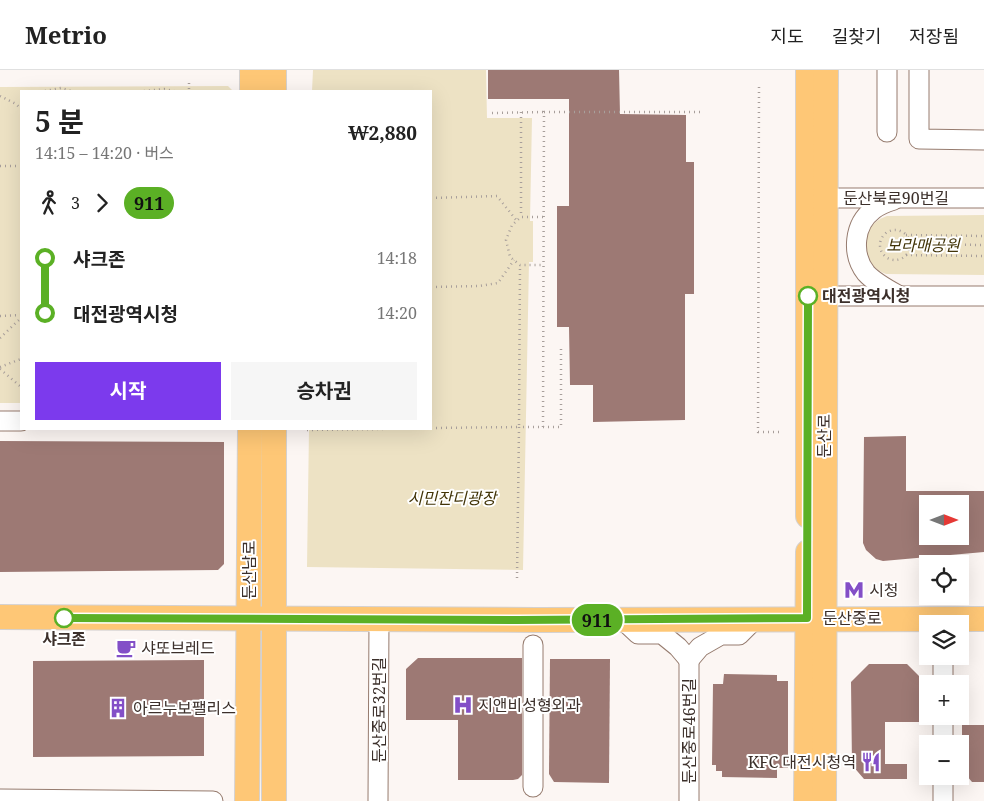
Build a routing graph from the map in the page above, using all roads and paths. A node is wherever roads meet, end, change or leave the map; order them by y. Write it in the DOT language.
graph roads {
  1 [pos="252,70"];
  2 [pos="274,70"];
  3 [pos="808,70"];
  4 [pos="826,70"];
  5 [pos="887,70"];
  6 [pos="919,70"];
  7 [pos="189,83"];
  8 [pos="61,84"];
  9 [pos="759,87"];
  10 [pos="61,88"];
  11 [pos="50,90"];
  12 [pos="68,90"];
  13 [pos="189,90"];
  14 [pos="252,90"];
  15 [pos="274,90"];
  16 [pos="0,96"];
  17 [pos="20,102"];
  18 [pos="16,104"];
  19 [pos="20,108"];
  20 [pos="492,112"];
  21 [pos="521,112"];
  22 [pos="544,112"];
  23 [pos="704,112"];
  24 [pos="887,132"];
  25 [pos="984,140"];
  26 [pos="0,166"];
  27 [pos="20,166"];
  28 [pos="432,198"];
  29 [pos="817,198"];
  30 [pos="897,198"];
  31 [pos="984,198"];
  32 [pos="522,217"];
  33 [pos="544,217"];
  34 [pos="517,221"];
  35 [pos="906,235"];
  36 [pos="984,236"];
  37 [pos="910,244"];
  38 [pos="984,245"];
  39 [pos="906,255"];
  40 [pos="984,256"];
  41 [pos="514,260"];
  42 [pos="520,265"];
  43 [pos="544,265"];
  44 [pos="432,287"];
  45 [pos="825,296"];
  46 [pos="899,296"];
  47 [pos="984,296"];
  48 [pos="0,316"];
  49 [pos="20,317"];
  50 [pos="20,318"];
  51 [pos="0,338"];
  52 [pos="561,346"];
  53 [pos="20,359"];
  54 [pos="0,368"];
  55 [pos="20,386"];
  56 [pos="0,421"];
  57 [pos="20,421"];
  58 [pos="519,427"];
  59 [pos="543,427"];
  60 [pos="432,428"];
  61 [pos="250,430"];
  62 [pos="274,430"];
  63 [pos="780,432"];
  64 [pos="517,578"];
  65 [pos="0,617"];
  66 [pos="756,618"];
  67 [pos="816,618"];
  68 [pos="984,618"];
  69 [pos="249,619"];
  70 [pos="275,619"];
  71 [pos="379,619"];
  72 [pos="622,619"];
  73 [pos="969,619"];
  74 [pos="919,620"];
  75 [pos="533,645"];
  76 [pos="689,660"];
  77 [pos="943,785"];
  78 [pos="533,787"];
  79 [pos="0,799"];
  80 [pos="153,800"];
  81 [pos="213,801"];
  82 [pos="247,801"];
  83 [pos="274,801"];
  84 [pos="378,801"];
  85 [pos="689,801"];
  86 [pos="806,801"];
  87 [pos="824,801"];
  88 [pos="943,801"];
  1 -- 14 [label="main road"];
  2 -- 15 [label="main road"];
  3 -- 29 [label="main road, 둔산로"];
  4 -- 29 [label="main road, 둔산로"];
  5 -- 24 [label="street"];
  6 -- 25 [label="street"];
  7 -- 13 [label="path"];
  8 -- 10 [label="path"];
  9 -- 63 [label="path"];
  10 -- 11 [label="path"];
  10 -- 12 [label="path"];
  16 -- 18 [label="path"];
  17 -- 18 [label="path"];
  18 -- 19 [label="path"];
  20 -- 21 [label="path"];
  21 -- 22 [label="path"];
  21 -- 32 [label="path"];
  22 -- 23 [label="path"];
  22 -- 33 [label="path"];
  26 -- 27 [label="path"];
  28 -- 34 [label="path"];
  29 -- 30 [label="street, 둔산북로90번길"];
  29 -- 45 [label="main road, 둔산로"];
  29 -- 67 [label="main road, 둔산로"];
  30 -- 31 [label="street, 둔산북로90번길"];
  30 -- 46 [label="street"];
  32 -- 33 [label="path"];
  32 -- 34 [label="path"];
  33 -- 43 [label="path"];
  34 -- 41 [label="path"];
  35 -- 36 [label="path"];
  35 -- 37 [label="path"];
  35 -- 39 [label="path"];
  37 -- 38 [label="path"];
  37 -- 39 [label="path"];
  39 -- 40 [label="path"];
  41 -- 42 [label="path"];
  41 -- 44 [label="path"];
  42 -- 43 [label="path"];
  42 -- 58 [label="path"];
  43 -- 59 [label="path"];
  45 -- 46 [label="street"];
  45 -- 67 [label="main road, 둔산로"];
  46 -- 47 [label="street"];
  48 -- 49 [label="path"];
  50 -- 51 [label="path"];
  52 -- 59 [label="path"];
  53 -- 54 [label="path"];
  54 -- 55 [label="path"];
  56 -- 57 [label="street"];
  58 -- 59 [label="path"];
  58 -- 60 [label="path"];
  58 -- 64 [label="path"];
  61 -- 69 [label="main road, 둔산남로"];
  62 -- 70 [label="main road, 둔산남로"];
  65 -- 69 [label="main road, 둔산중로"];
  66 -- 67 [label="main road, 둔산중로"];
  66 -- 72 [label="main road, 둔산중로"];
  66 -- 76 [label="street"];
  67 -- 74 [label="main road, 둔산중로"];
  67 -- 86 [label="main road, 둔산로"];
  67 -- 87 [label="main road, 둔산로"];
  68 -- 73 [label="main road, 둔산중로"];
  69 -- 70 [label="main road, 둔산중로"];
  69 -- 82 [label="main road, 둔산남로"];
  70 -- 71 [label="main road, 둔산중로"];
  70 -- 83 [label="main road, 둔산남로"];
  71 -- 72 [label="main road, 둔산중로"];
  71 -- 84 [label="street, 둔산중로32번길"];
  72 -- 76 [label="street"];
  75 -- 78 [label="street"];
  76 -- 85 [label="street, 둔산중로46번길"];
  77 -- 88 [label="street"];
  79 -- 80 [label="street"];
  80 -- 81 [label="street"];
}
